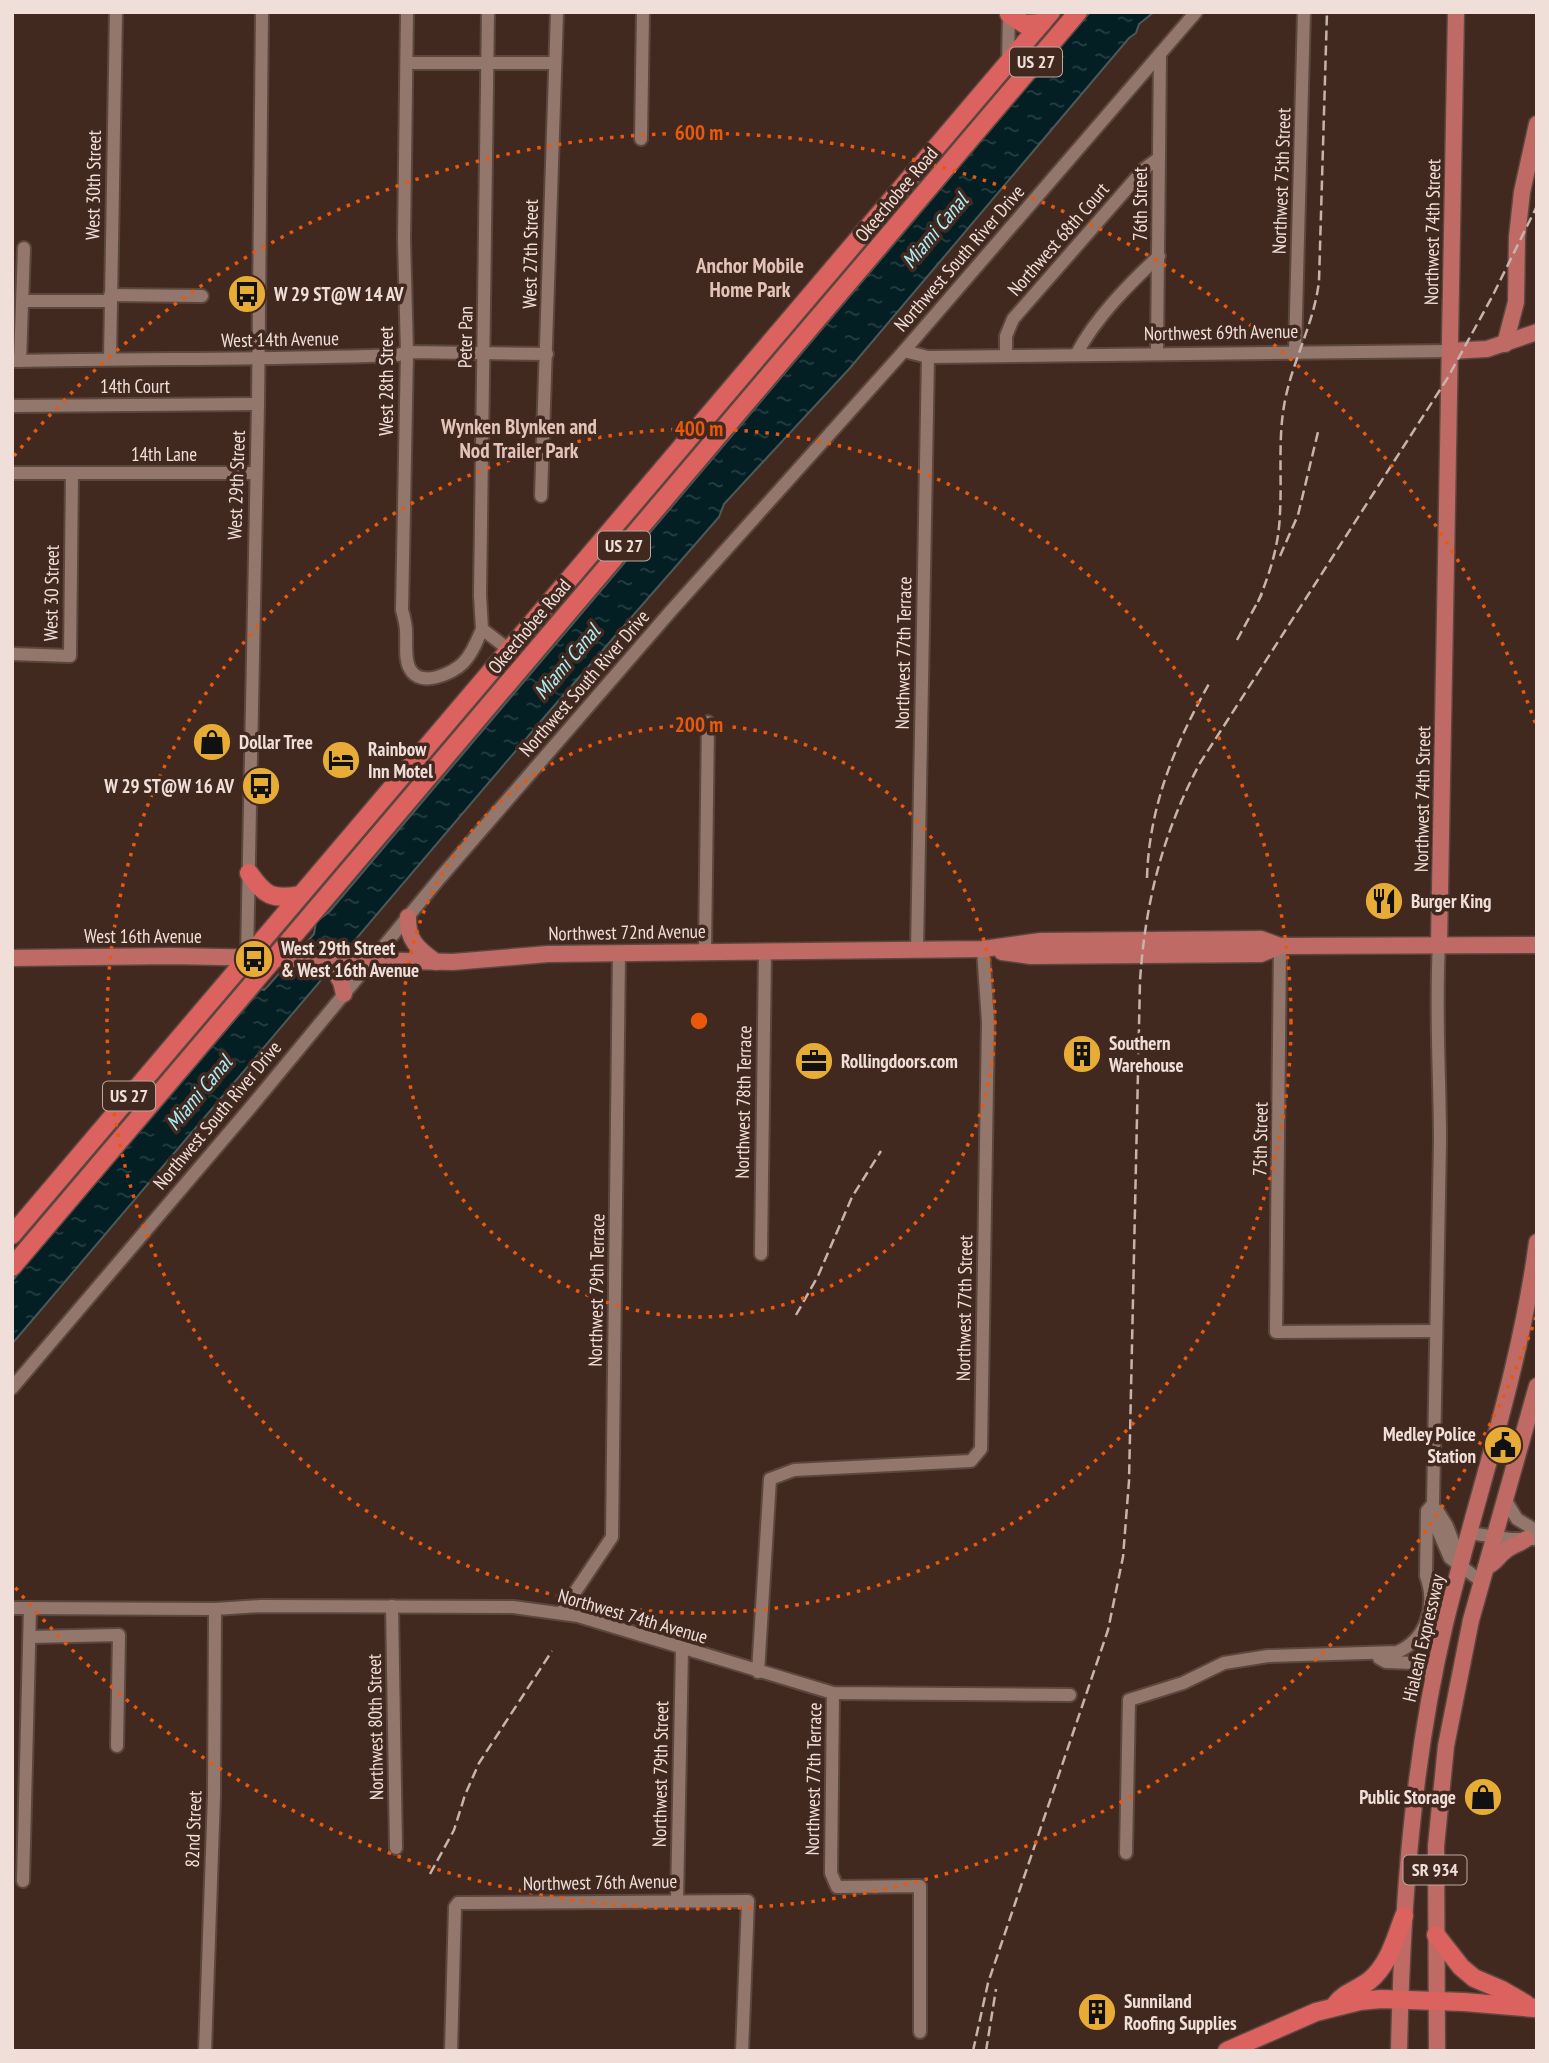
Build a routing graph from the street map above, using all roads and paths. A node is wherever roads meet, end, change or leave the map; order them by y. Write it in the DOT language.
graph roads {
  1 [pos="116,12"];
  2 [pos="262,12"];
  3 [pos="407,12"];
  4 [pos="488,12"];
  5 [pos="556,12"];
  6 [pos="643,12"];
  7 [pos="1078,12"];
  8 [pos="1196,12"];
  9 [pos="1304,12"];
  10 [pos="1456,12"];
  11 [pos="1009,13"];
  12 [pos="1047,18"];
  13 [pos="1160,54"];
  14 [pos="407,63"];
  15 [pos="555,63"];
  16 [pos="1008,63"];
  17 [pos="487,64"];
  18 [pos="994,111"];
  19 [pos="1537,124"];
  20 [pos="641,139"];
  21 [pos="1159,158"];
  22 [pos="24,248"];
  23 [pos="1159,256"];
  24 [pos="202,296"];
  25 [pos="110,298"];
  26 [pos="22,301"];
  27 [pos="1516,302"];
  28 [pos="1537,330"];
  29 [pos="1505,344"];
  30 [pos="904,351"];
  31 [pos="1295,351"];
  32 [pos="1450,351"];
  33 [pos="407,352"];
  34 [pos="485,354"];
  35 [pos="547,354"];
  36 [pos="1157,354"];
  37 [pos="1076,355"];
  38 [pos="1006,356"];
  39 [pos="928,357"];
  40 [pos="110,359"];
  41 [pos="258,359"];
  42 [pos="16,361"];
  43 [pos="258,404"];
  44 [pos="12,406"];
  45 [pos="256,472"];
  46 [pos="12,473"];
  47 [pos="72,473"];
  48 [pos="541,496"];
  49 [pos="482,629"];
  50 [pos="508,649"];
  51 [pos="12,654"];
  52 [pos="708,722"];
  53 [pos="249,873"];
  54 [pos="300,895"];
  55 [pos="408,917"];
  56 [pos="1439,945"];
  57 [pos="1537,945"];
  58 [pos="1280,946"];
  59 [pos="983,949"];
  60 [pos="917,950"];
  61 [pos="705,951"];
  62 [pos="765,951"];
  63 [pos="619,952"];
  64 [pos="12,958"];
  65 [pos="247,958"];
  66 [pos="281,959"];
  67 [pos="336,959"];
  68 [pos="373,960"];
  69 [pos="436,962"];
  70 [pos="342,987"];
  71 [pos="12,1234"];
  72 [pos="1537,1242"];
  73 [pos="761,1254"];
  74 [pos="12,1267"];
  75 [pos="1436,1331"];
  76 [pos="1537,1386"];
  77 [pos="12,1388"];
  78 [pos="1506,1501"];
  79 [pos="1435,1508"];
  80 [pos="1437,1526"];
  81 [pos="1469,1533"];
  82 [pos="1533,1536"];
  83 [pos="1495,1538"];
  84 [pos="1461,1564"];
  85 [pos="1484,1574"];
  86 [pos="1429,1584"];
  87 [pos="392,1606"];
  88 [pos="12,1608"];
  89 [pos="30,1608"];
  90 [pos="215,1609"];
  91 [pos="561,1612"];
  92 [pos="30,1637"];
  93 [pos="682,1649"];
  94 [pos="1373,1655"];
  95 [pos="758,1672"];
  96 [pos="1434,1676"];
  97 [pos="833,1693"];
  98 [pos="1070,1695"];
  99 [pos="117,1746"];
  100 [pos="396,1848"];
  101 [pos="1126,1853"];
  102 [pos="23,1881"];
  103 [pos="677,1900"];
  104 [pos="1404,1916"];
  105 [pos="1436,1935"];
  106 [pos="1400,2000"];
  107 [pos="1438,2003"];
  108 [pos="1334,2007"];
  109 [pos="1535,2009"];
  110 [pos="920,2032"];
  111 [pos="205,2051"];
  112 [pos="451,2051"];
  113 [pos="742,2051"];
  114 [pos="1227,2051"];
  115 [pos="1399,2051"];
  116 [pos="1437,2051"];
  1 -- 25 [label="street, West 30th Street"];
  2 -- 41 [label="street, West 29th Street"];
  3 -- 14 [label="street, West 28th Street"];
  4 -- 17 [label="street, Peter Pan"];
  5 -- 15 [label="street, West 27th Street"];
  6 -- 20 [label="street"];
  7 -- 18 [label="highway, Okeechobee Road / US 27"];
  8 -- 13 [label="street, Northwest South River Drive"];
  9 -- 31 [label="street, Northwest 75th Street"];
  10 -- 32 [label="main road, Northwest 74th Street"];
  11 -- 12 [label="highway"];
  11 -- 16 [label="street"];
  12 -- 16 [label="highway, Okeechobee Road / US 27"];
  13 -- 21 [label="street, 76th Street"];
  13 -- 30 [label="street, Northwest South River Drive"];
  14 -- 17 [label="street"];
  14 -- 33 [label="street, West 28th Street"];
  15 -- 17 [label="street"];
  15 -- 35 [label="street, West 27th Street"];
  16 -- 18 [label="highway"];
  16 -- 50 [label="highway, Okeechobee Road / US 27"];
  17 -- 34 [label="street, Peter Pan"];
  18 -- 66 [label="highway, Okeechobee Road / US 27"];
  19 -- 27 [label="main road"];
  21 -- 23 [label="street, 76th Street"];
  21 -- 38 [label="street, Northwest 68th Court"];
  22 -- 26 [label="street"];
  23 -- 36 [label="street, 76th Street"];
  23 -- 37 [label="street"];
  24 -- 25 [label="street"];
  25 -- 26 [label="street"];
  25 -- 40 [label="street, West 30th Street"];
  26 -- 42 [label="street"];
  27 -- 28 [label="main road"];
  27 -- 29 [label="main road"];
  28 -- 29 [label="main road, Northwest 69th Avenue"];
  29 -- 32 [label="main road, Northwest 69th Avenue"];
  30 -- 39 [label="street, Northwest 69th Avenue"];
  30 -- 55 [label="street, Northwest South River Drive"];
  31 -- 32 [label="street, Northwest 69th Avenue"];
  31 -- 36 [label="street, Northwest 69th Avenue"];
  32 -- 56 [label="main road, Northwest 74th Street"];
  33 -- 34 [label="street, West 14th Avenue"];
  33 -- 41 [label="street, West 14th Avenue"];
  33 -- 49 [label="street, West 28th Street"];
  34 -- 35 [label="street, West 14th Avenue"];
  34 -- 49 [label="street, Peter Pan"];
  35 -- 48 [label="street, West 27th Street"];
  36 -- 37 [label="street, Northwest 69th Avenue"];
  37 -- 38 [label="street, Northwest 69th Avenue"];
  38 -- 39 [label="street, Northwest 69th Avenue"];
  39 -- 60 [label="street, Northwest 77th Terrace"];
  40 -- 41 [label="street, West 14th Avenue"];
  40 -- 42 [label="street, West 14th Avenue"];
  41 -- 43 [label="street, West 29th Street"];
  43 -- 44 [label="street, 14th Court"];
  43 -- 45 [label="street, West 29th Street"];
  45 -- 47 [label="street, 14th Lane"];
  45 -- 53 [label="street, West 29th Street"];
  46 -- 47 [label="street, 14th Lane"];
  47 -- 51 [label="street, West 30 Street"];
  49 -- 50 [label="street"];
  50 -- 54 [label="highway, Okeechobee Road / US 27"];
  52 -- 61 [label="street"];
  53 -- 54 [label="highway"];
  53 -- 65 [label="street, West 29th Street"];
  54 -- 65 [label="highway, Okeechobee Road / US 27"];
  55 -- 68 [label="street, Northwest South River Drive"];
  55 -- 69 [label="main road"];
  56 -- 57 [label="main road, Northwest 72nd Avenue"];
  56 -- 58 [label="main road, Northwest 72nd Avenue"];
  56 -- 75 [label="street, Northwest 74th Street"];
  58 -- 59 [label="main road, Northwest 72nd Avenue"];
  58 -- 75 [label="street, 75th Street"];
  59 -- 60 [label="main road, Northwest 72nd Avenue"];
  59 -- 95 [label="street, Northwest 77th Street"];
  60 -- 62 [label="main road, Northwest 72nd Avenue"];
  61 -- 62 [label="main road, Northwest 72nd Avenue"];
  61 -- 63 [label="main road, Northwest 72nd Avenue"];
  62 -- 73 [label="street, Northwest 78th Terrace"];
  63 -- 69 [label="main road, Northwest 72nd Avenue"];
  63 -- 91 [label="street, Northwest 79th Terrace"];
  64 -- 65 [label="main road, West 16th Avenue"];
  65 -- 66 [label="main road, West 16th Avenue"];
  65 -- 71 [label="highway, Okeechobee Road / US 27"];
  66 -- 67 [label="main road, Northwest 72nd Avenue"];
  66 -- 74 [label="highway, Okeechobee Road / US 27"];
  67 -- 68 [label="main road, Northwest 72nd Avenue"];
  67 -- 70 [label="main road"];
  68 -- 69 [label="main road, Northwest 72nd Avenue"];
  68 -- 70 [label="street, Northwest South River Drive"];
  70 -- 77 [label="street, Northwest South River Drive"];
  72 -- 81 [label="main road, Hialeah Expressway / SR 934"];
  75 -- 79 [label="street, Northwest 74th Street"];
  76 -- 78 [label="main road, SR 934"];
  78 -- 82 [label="street"];
  78 -- 83 [label="main road, SR 934"];
  79 -- 80 [label="street"];
  79 -- 84 [label="street"];
  79 -- 86 [label="street, Northwest 74th Street"];
  80 -- 84 [label="street"];
  80 -- 86 [label="street, Northwest 74th Street"];
  81 -- 83 [label="street"];
  81 -- 84 [label="main road, Hialeah Expressway / SR 934"];
  82 -- 83 [label="street"];
  82 -- 85 [label="main road"];
  83 -- 85 [label="main road, SR 934"];
  84 -- 85 [label="street"];
  84 -- 96 [label="main road, Hialeah Expressway / SR 934"];
  85 -- 105 [label="main road, SR 934"];
  86 -- 94 [label="street, Northwest 74th Street"];
  87 -- 90 [label="street, Northwest 74th Avenue"];
  87 -- 91 [label="street, Northwest 74th Avenue"];
  87 -- 100 [label="street, Northwest 80th Street"];
  88 -- 89 [label="street, Northwest 74th Avenue"];
  89 -- 90 [label="street, Northwest 74th Avenue"];
  89 -- 92 [label="street"];
  90 -- 111 [label="street, 82nd Street"];
  91 -- 93 [label="street, Northwest 74th Avenue"];
  92 -- 99 [label="street"];
  92 -- 102 [label="street"];
  93 -- 95 [label="street, Northwest 74th Avenue"];
  93 -- 103 [label="street, Northwest 79th Street"];
  94 -- 96 [label="street"];
  94 -- 101 [label="street"];
  95 -- 97 [label="street, Northwest 74th Avenue"];
  96 -- 104 [label="main road, Hialeah Expressway / SR 934"];
  97 -- 98 [label="street, Northwest 74th Avenue"];
  97 -- 110 [label="street, Northwest 77th Terrace"];
  103 -- 112 [label="street, Northwest 76th Avenue"];
  103 -- 113 [label="street, Northwest 76th Avenue"];
  104 -- 106 [label="main road, Hialeah Expressway / SR 934"];
  104 -- 108 [label="highway"];
  105 -- 107 [label="main road, SR 934"];
  105 -- 109 [label="highway"];
  106 -- 107 [label="highway"];
  106 -- 108 [label="highway"];
  106 -- 115 [label="main road, Hialeah Expressway / SR 934"];
  107 -- 109 [label="highway"];
  107 -- 116 [label="main road, SR 934"];
  108 -- 114 [label="highway"];
}
